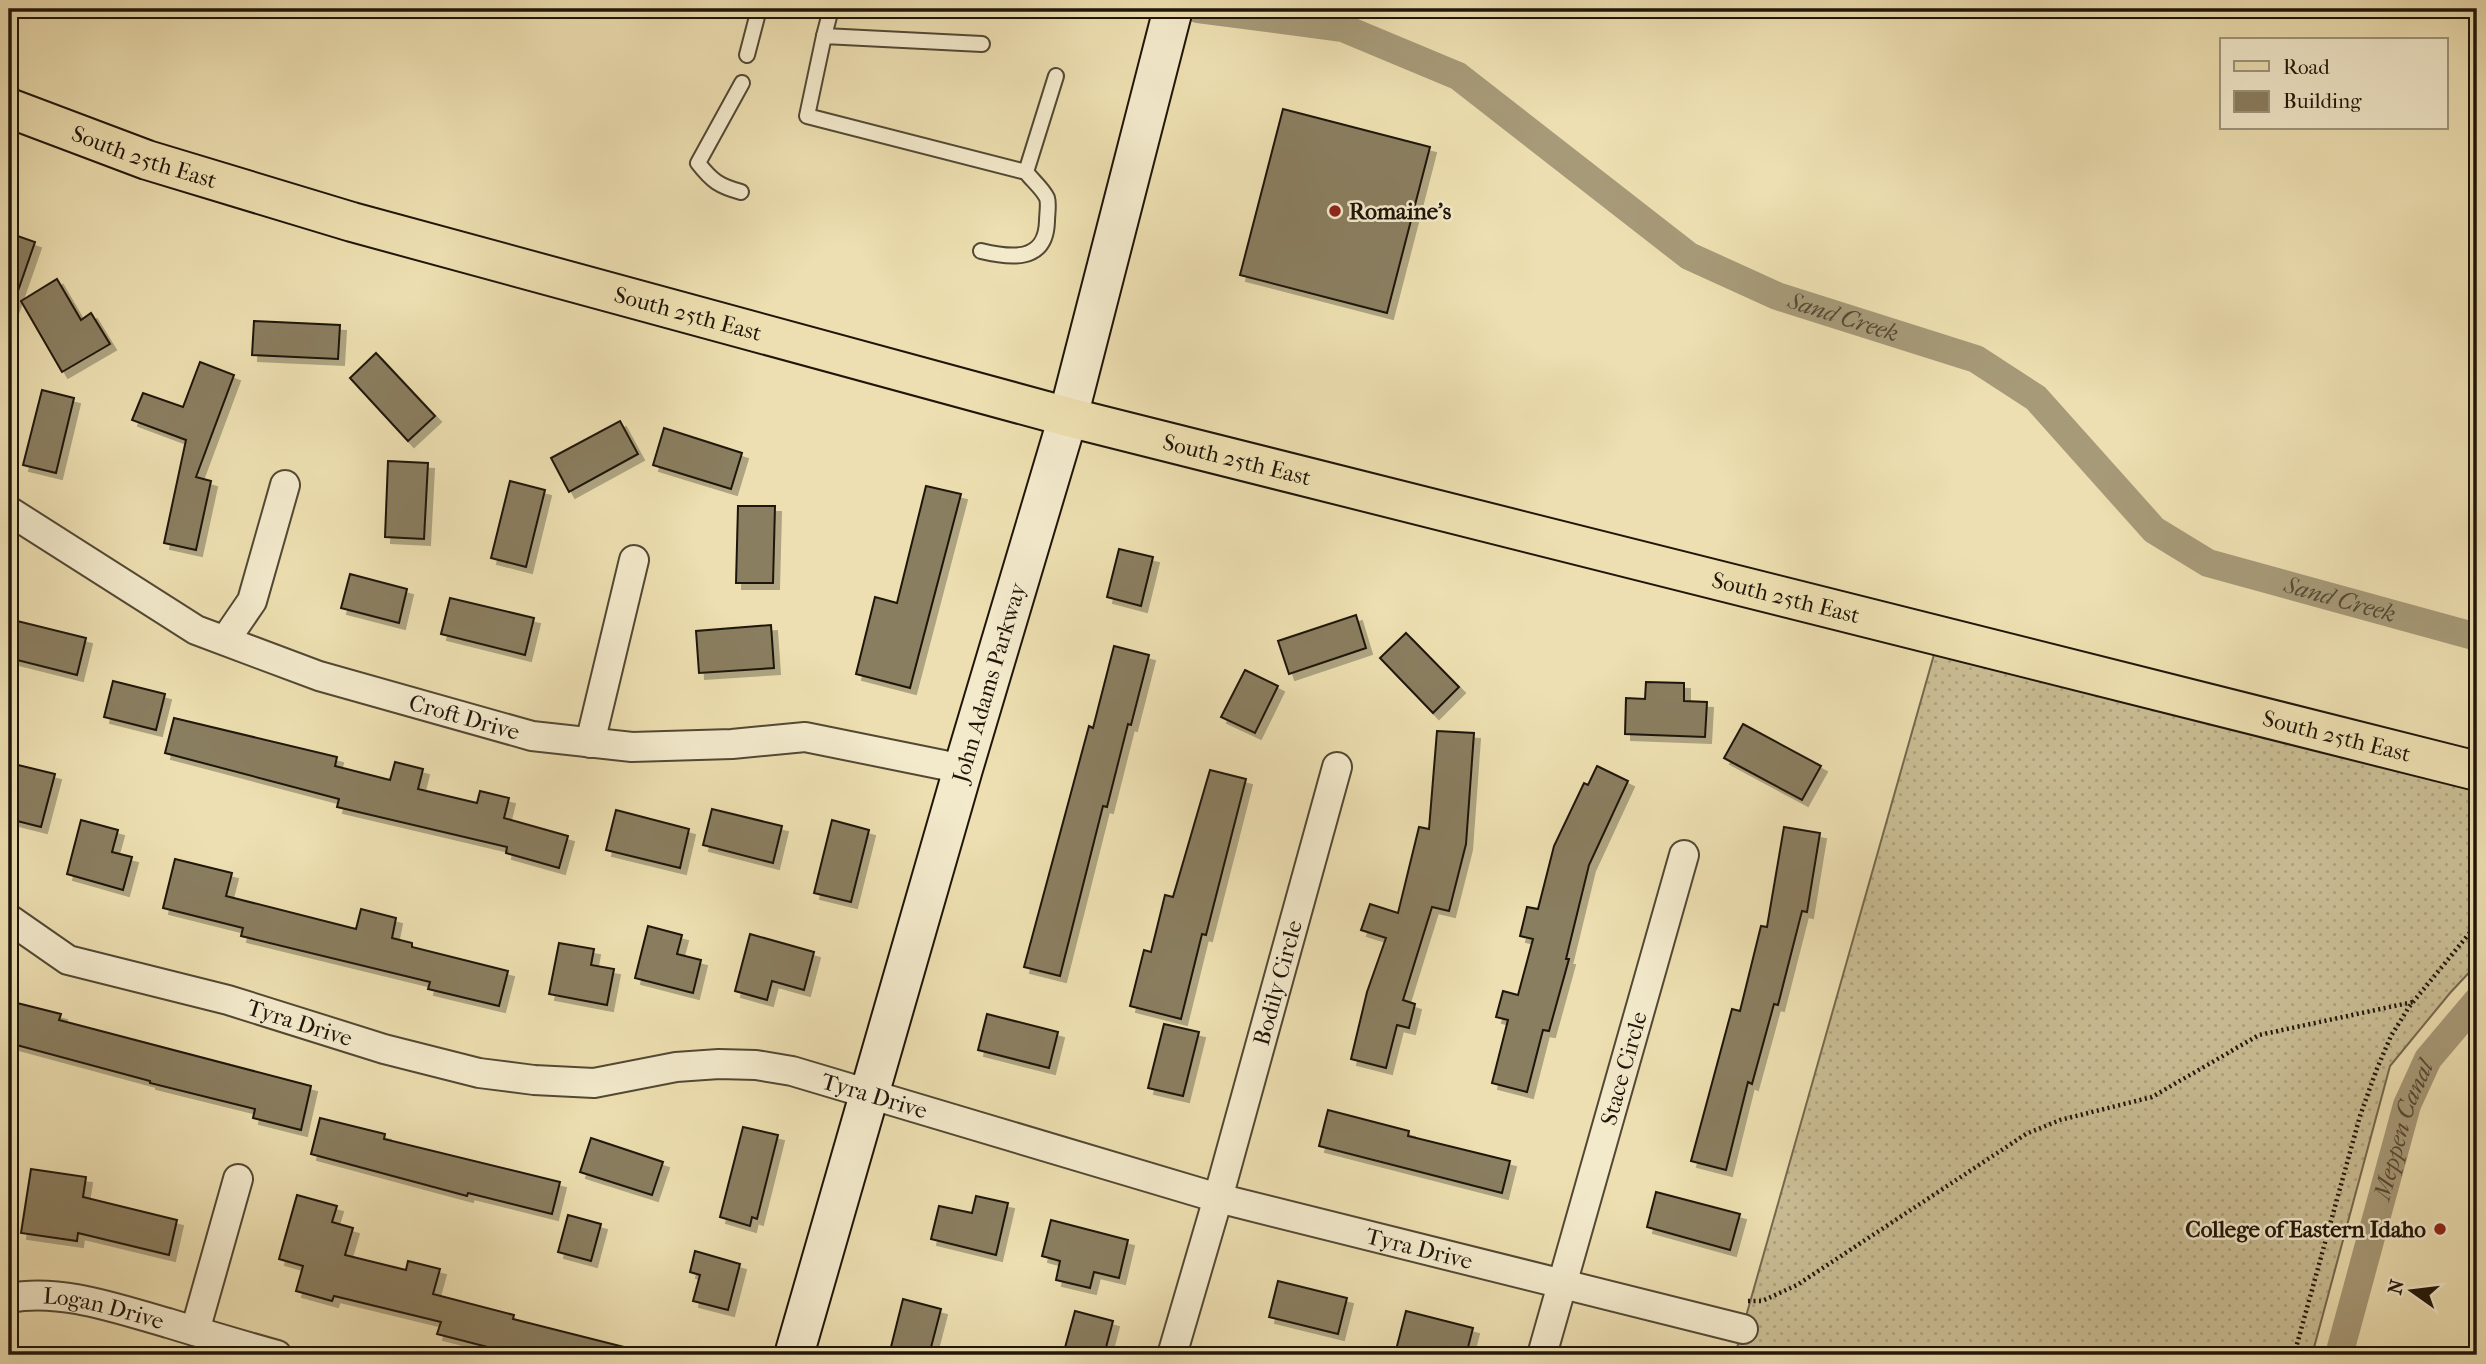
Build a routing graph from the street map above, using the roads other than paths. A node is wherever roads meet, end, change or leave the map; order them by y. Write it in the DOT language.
graph roads {
  1 [pos="759,9"];
  2 [pos="831,9"];
  3 [pos="1173,9"];
  4 [pos="824,36"];
  5 [pos="982,44"];
  6 [pos="747,55"];
  7 [pos="1055,76"];
  8 [pos="742,83"];
  9 [pos="9,108"];
  10 [pos="1026,172"];
  11 [pos="741,192"];
  12 [pos="981,251"];
  13 [pos="1068,417"];
  14 [pos="285,485"];
  15 [pos="9,512"];
  16 [pos="634,560"];
  17 [pos="226,639"];
  18 [pos="590,743"];
  19 [pos="1337,766"];
  20 [pos="963,769"];
  21 [pos="2477,771"];
  22 [pos="1684,855"];
  23 [pos="9,919"];
  24 [pos="869,1095"];
  25 [pos="238,1179"];
  26 [pos="1218,1198"];
  27 [pos="1563,1283"];
  28 [pos="9,1298"];
  29 [pos="1743,1329"];
  30 [pos="195,1331"];
  31 [pos="277,1355"];
  32 [pos="794,1355"];
  33 [pos="1172,1355"];
  34 [pos="1542,1355"];
  1 -- 6 [label="lane"];
  2 -- 4 [label="lane"];
  3 -- 13 [label="street, John Adams Parkway"];
  4 -- 5 [label="lane"];
  4 -- 10 [label="lane"];
  7 -- 10 [label="lane"];
  8 -- 11 [label="lane"];
  9 -- 13 [label="main road, South 25th East"];
  10 -- 12 [label="lane"];
  13 -- 20 [label="street, John Adams Parkway"];
  13 -- 21 [label="main road, South 25th East"];
  14 -- 17 [label="street"];
  15 -- 17 [label="street, Croft Drive"];
  16 -- 18 [label="street"];
  17 -- 18 [label="street, Croft Drive"];
  18 -- 20 [label="street, Croft Drive"];
  19 -- 26 [label="street, Bodily Circle"];
  20 -- 24 [label="street, John Adams Parkway"];
  22 -- 27 [label="street, Stace Circle"];
  23 -- 24 [label="street, Tyra Drive"];
  24 -- 26 [label="street, Tyra Drive"];
  24 -- 32 [label="street, John Adams Parkway"];
  25 -- 30 [label="street"];
  26 -- 27 [label="street, Tyra Drive"];
  26 -- 33 [label="street, Bodily Circle"];
  27 -- 29 [label="street, Tyra Drive"];
  27 -- 34 [label="street, Stace Circle"];
  28 -- 30 [label="street, Logan Drive"];
  30 -- 31 [label="street, Logan Drive"];
}
